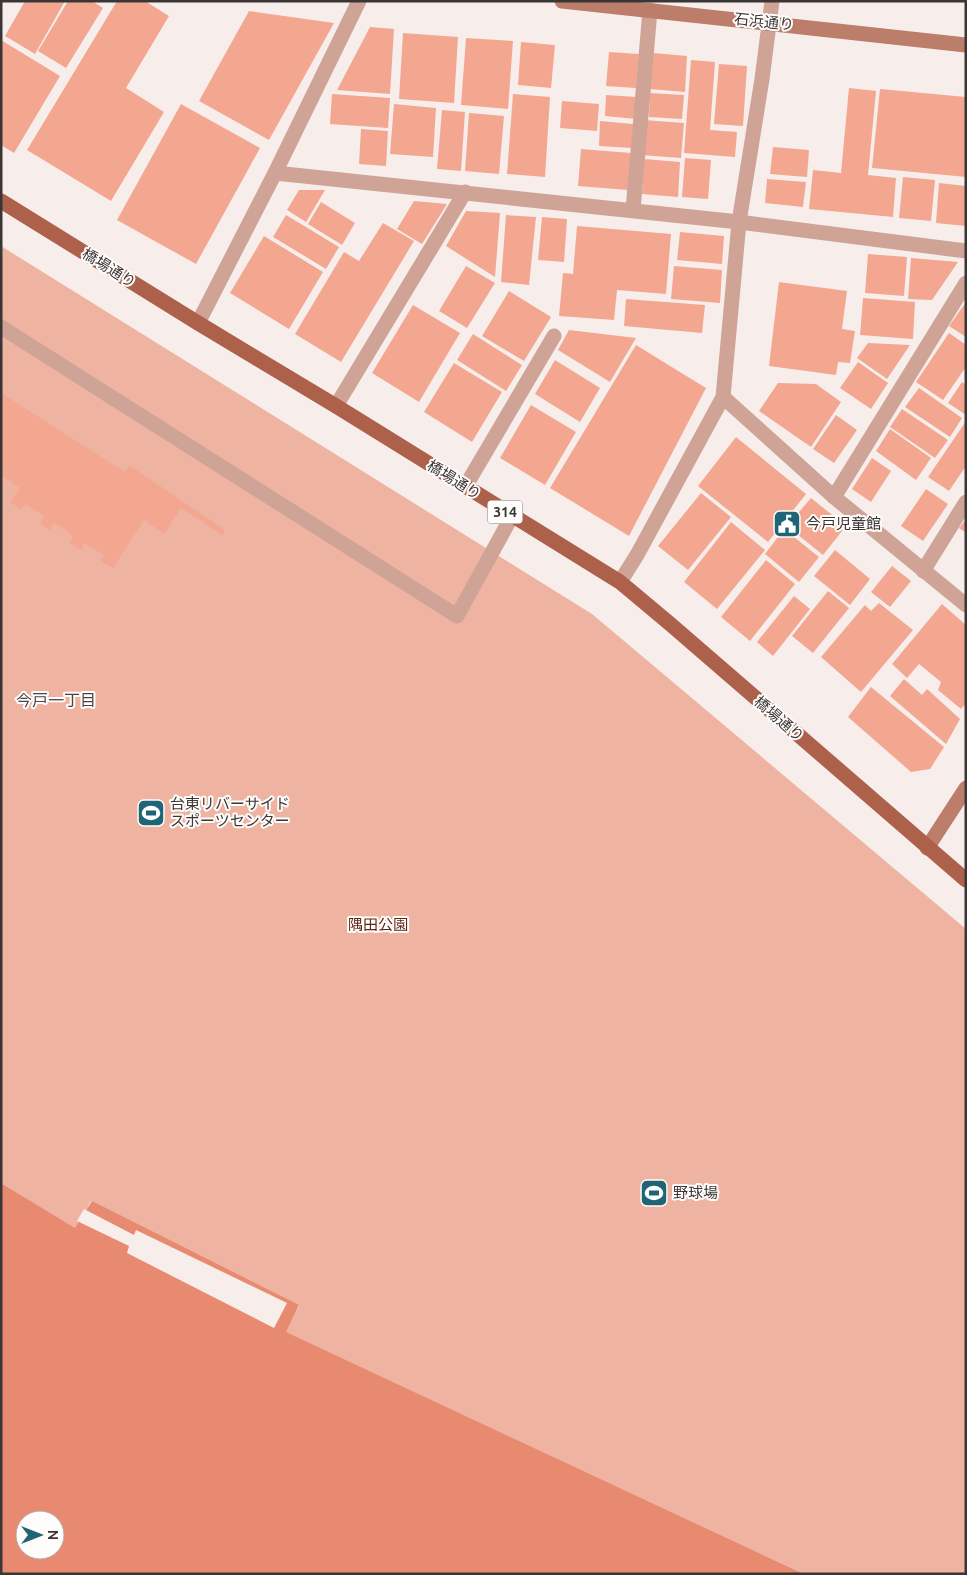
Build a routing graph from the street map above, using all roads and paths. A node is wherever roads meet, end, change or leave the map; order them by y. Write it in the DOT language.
graph roads {
  1 [pos="360,1"];
  2 [pos="562,1"];
  3 [pos="772,1"];
  4 [pos="650,10"];
  5 [pos="770,23"];
  6 [pos="966,45"];
  7 [pos="275,173"];
  8 [pos="465,192"];
  9 [pos="1,200"];
  10 [pos="633,210"];
  11 [pos="739,222"];
  12 [pos="966,251"];
  13 [pos="966,282"];
  14 [pos="198,324"];
  15 [pos="1,327"];
  16 [pos="554,336"];
  17 [pos="723,397"];
  18 [pos="336,406"];
  19 [pos="465,486"];
  20 [pos="834,497"];
  21 [pos="966,502"];
  22 [pos="512,516"];
  23 [pos="923,571"];
  24 [pos="620,582"];
  25 [pos="966,605"];
  26 [pos="966,788"];
  27 [pos="928,848"];
  28 [pos="966,880"];
  1 -- 7 [label="street"];
  2 -- 4 [label="street, 石浜通り"];
  3 -- 5 [label="street"];
  4 -- 5 [label="street, 石浜通り"];
  4 -- 10 [label="street"];
  5 -- 6 [label="street, 石浜通り"];
  5 -- 11 [label="street"];
  7 -- 8 [label="street"];
  7 -- 14 [label="street"];
  8 -- 10 [label="street"];
  8 -- 18 [label="street"];
  9 -- 14 [label="main road, 橋場通り / 314"];
  10 -- 11 [label="street"];
  11 -- 12 [label="street"];
  11 -- 17 [label="street"];
  13 -- 20 [label="street"];
  14 -- 18 [label="main road, 橋場通り / 314"];
  15 -- 22 [label="street"];
  16 -- 19 [label="street"];
  17 -- 20 [label="street"];
  17 -- 24 [label="street"];
  18 -- 19 [label="main road, 橋場通り / 314"];
  19 -- 22 [label="main road, 橋場通り / 314"];
  20 -- 23 [label="street"];
  21 -- 23 [label="street"];
  22 -- 24 [label="main road, 橋場通り / 314"];
  23 -- 25 [label="street"];
  24 -- 27 [label="main road, 橋場通り / 314"];
  26 -- 27 [label="street"];
  27 -- 28 [label="main road, 橋場通り / 314"];
}
